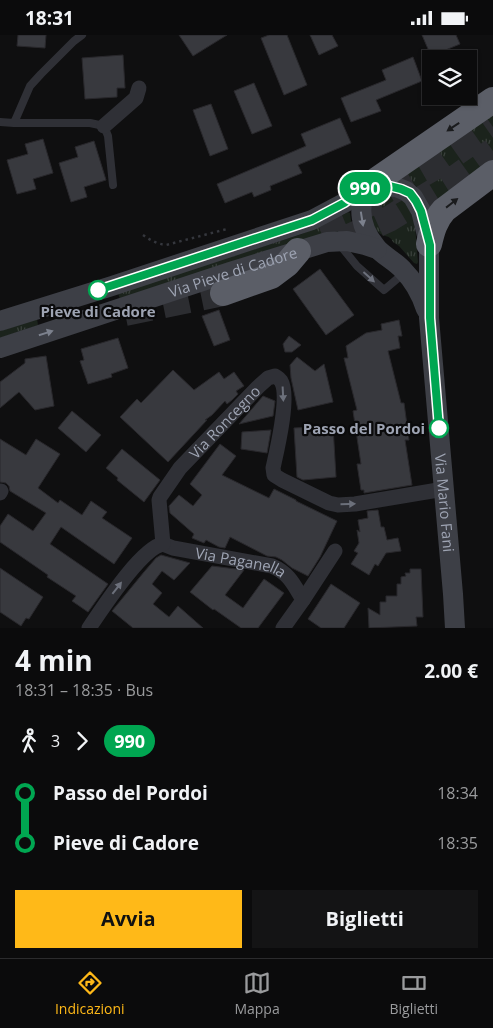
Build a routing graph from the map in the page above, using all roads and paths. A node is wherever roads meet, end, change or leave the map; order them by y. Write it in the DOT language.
graph roads {
  1 [pos="82,35"];
  2 [pos="139,88"];
  3 [pos="493,100"];
  4 [pos="0,122"];
  5 [pos="14,123"];
  6 [pos="104,126"];
  7 [pos="493,173"];
  8 [pos="113,185"];
  9 [pos="369,185"];
  10 [pos="229,228"];
  11 [pos="143,235"];
  12 [pos="338,241"];
  13 [pos="377,249"];
  14 [pos="298,251"];
  15 [pos="430,256"];
  16 [pos="405,272"];
  17 [pos="222,293"];
  18 [pos="84,294"];
  19 [pos="92,317"];
  20 [pos="430,318"];
  21 [pos="0,321"];
  22 [pos="0,348"];
  23 [pos="444,489"];
  24 [pos="163,544"];
  25 [pos="335,551"];
  26 [pos="303,600"];
  27 [pos="89,628"];
  28 [pos="283,628"];
  29 [pos="455,628"];
  1 -- 5 [label="lane"];
  2 -- 6 [label="street"];
  3 -- 9 [label="highway, one-way"];
  4 -- 5 [label="lane"];
  5 -- 6 [label="lane"];
  6 -- 8 [label="lane"];
  15 -- 7 [label="highway, one-way"];
  9 -- 13 [label="street, one-way"];
  9 -- 15 [label="street"];
  9 -- 18 [label="street, Via Pieve di Cadore"];
  10 -- 11 [label="path"];
  12 -- 13 [label="street, Via Pieve di Cadore"];
  12 -- 14 [label="street, Via Pieve di Cadore"];
  12 -- 16 [label="lane, one-way"];
  13 -- 16 [label="street"];
  14 -- 17 [label="highway"];
  14 -- 19 [label="street, Via Pieve di Cadore"];
  15 -- 16 [label="street"];
  15 -- 20 [label="street"];
  16 -- 20 [label="street"];
  18 -- 19 [label="street"];
  18 -- 21 [label="street, Via Pieve di Cadore"];
  22 -- 19 [label="street, Via Pieve di Cadore, one-way"];
  20 -- 23 [label="street, Via Mario Fani"];
  24 -- 23 [label="street, Via Roncegno, one-way"];
  23 -- 29 [label="street, Via Mario Fani"];
  24 -- 26 [label="street, Via Paganella"];
  27 -- 24 [label="street, one-way"];
  25 -- 26 [label="street"];
  26 -- 28 [label="street"];
}
